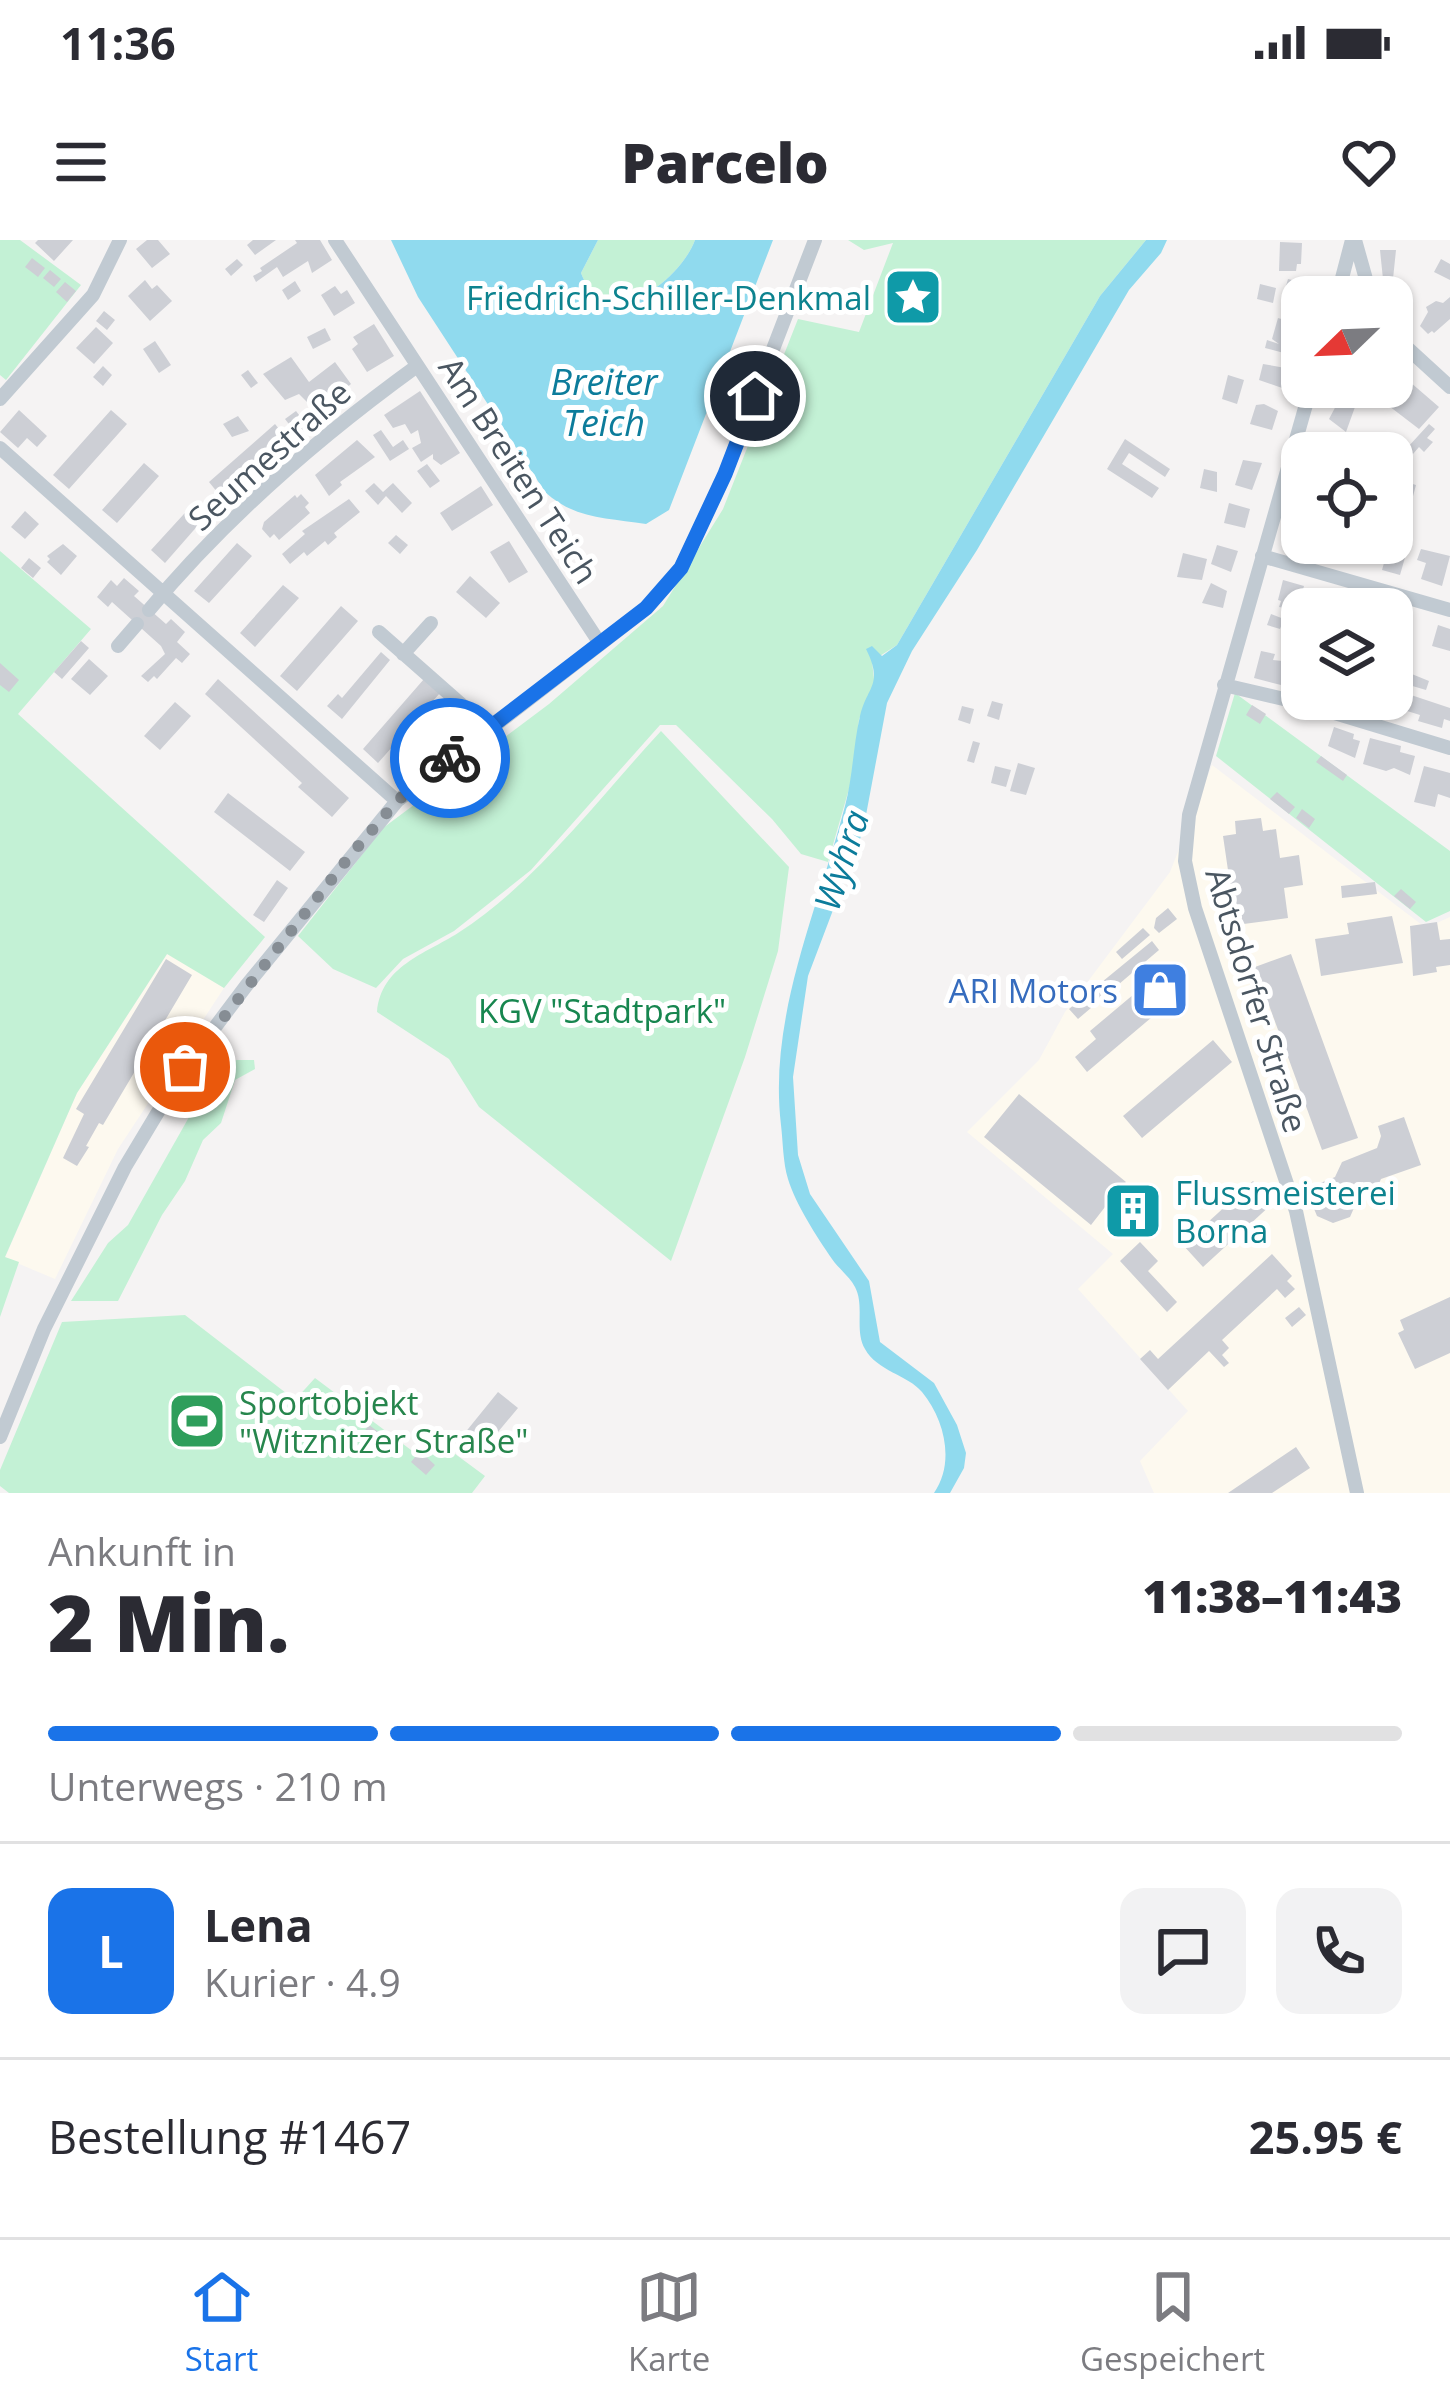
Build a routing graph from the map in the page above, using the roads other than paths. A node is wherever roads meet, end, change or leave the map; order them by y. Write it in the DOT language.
graph roads {
  1 [pos="120,240"];
  2 [pos="335,240"];
  3 [pos="815,240"];
  4 [pos="1353,240"];
  5 [pos="1343,276"];
  6 [pos="1364,276"];
  7 [pos="1413,353"];
  8 [pos="417,366"];
  9 [pos="1450,387"];
  10 [pos="0,399"];
  11 [pos="1305,408"];
  12 [pos="0,448"];
  13 [pos="1262,556"];
  14 [pos="163,592"];
  15 [pos="149,610"];
  16 [pos="1450,610"];
  17 [pos="431,623"];
  18 [pos="136,624"];
  19 [pos="379,632"];
  20 [pos="599,642"];
  21 [pos="118,646"];
  22 [pos="403,654"];
  23 [pos="1225,685"];
  24 [pos="488,728"];
  25 [pos="1450,748"];
  26 [pos="397,801"];
  27 [pos="0,1437"];
  28 [pos="1357,1493"];
  1 -- 10 [label="street"];
  2 -- 8 [label="street, Am Breiten Teich"];
  3 -- 20 [label="street"];
  4 -- 5 [label="street"];
  4 -- 6 [label="street"];
  7 -- 9 [label="street"];
  8 -- 14 [label="street, Seumestraße"];
  8 -- 20 [label="street, Am Breiten Teich"];
  11 -- 13 [label="street, Abtsdorfer Straße"];
  12 -- 14 [label="street"];
  13 -- 16 [label="street"];
  13 -- 23 [label="street, Abtsdorfer Straße"];
  14 -- 15 [label="street, Seumestraße"];
  14 -- 26 [label="street"];
  17 -- 22 [label="street"];
  18 -- 21 [label="street"];
  19 -- 22 [label="street"];
  20 -- 24 [label="street"];
  22 -- 24 [label="street"];
  23 -- 25 [label="street"];
  23 -- 28 [label="street, Abtsdorfer Straße"];
  24 -- 26 [label="street"];
  26 -- 27 [label="street"];
}
